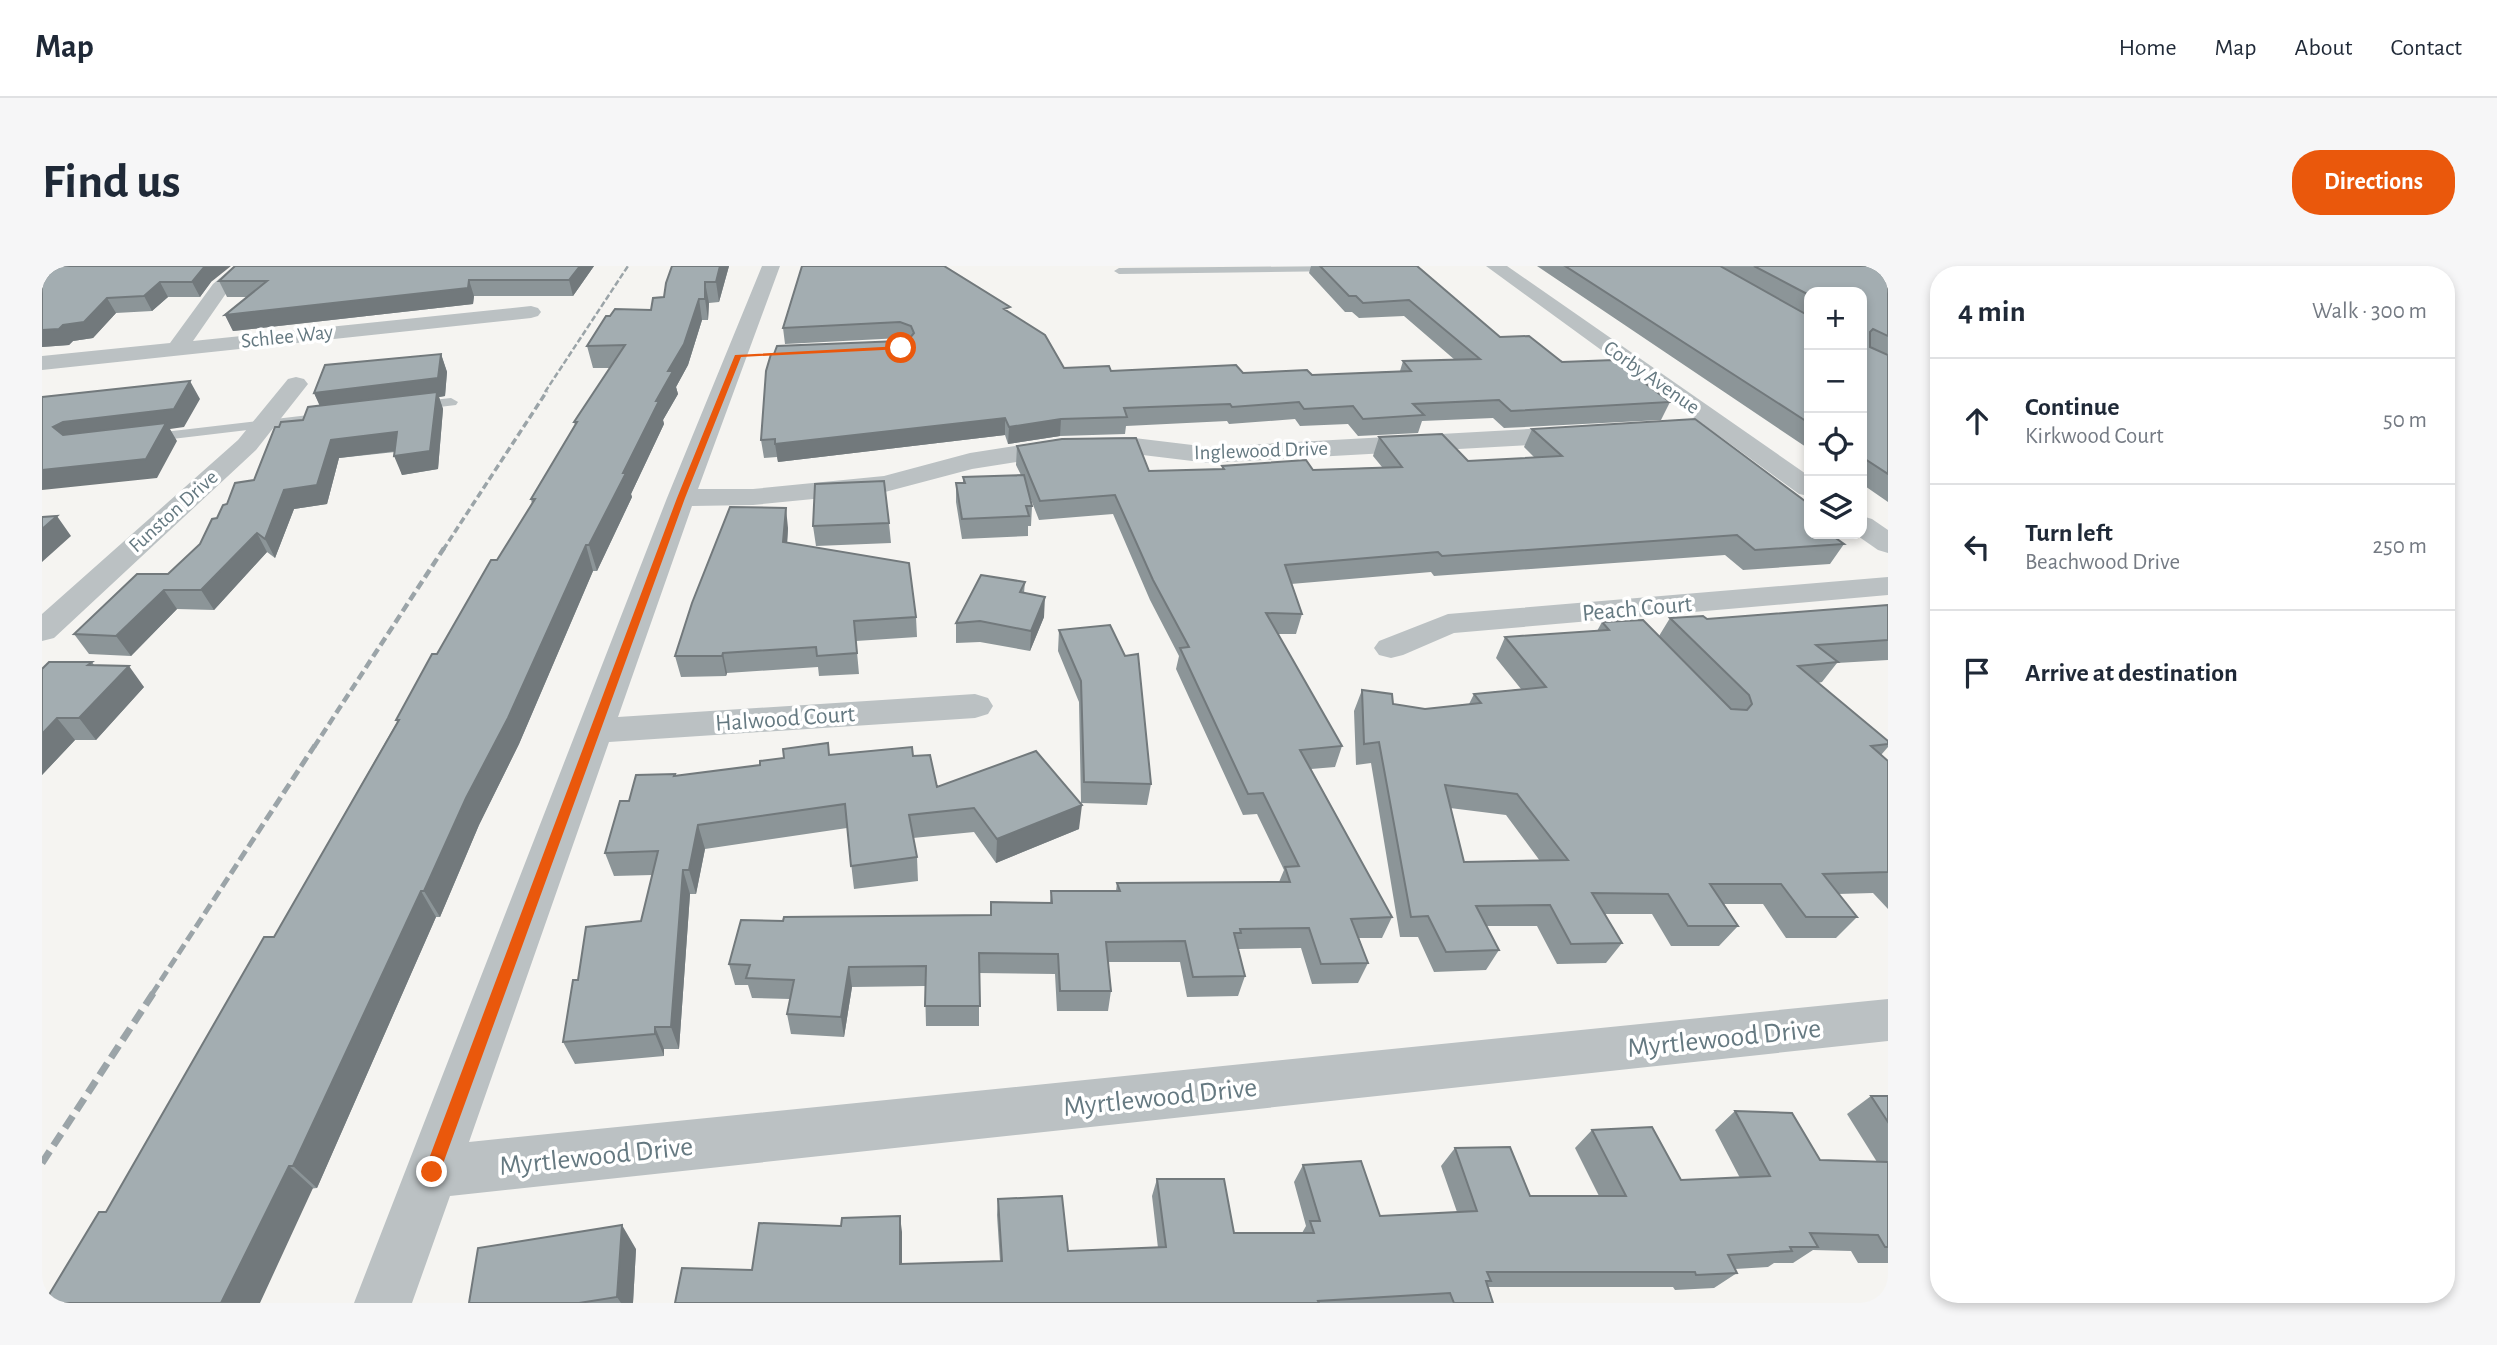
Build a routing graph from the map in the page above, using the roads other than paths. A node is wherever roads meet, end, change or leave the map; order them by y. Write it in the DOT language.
graph roads {
  1 [pos="245,266"];
  2 [pos="771,266"];
  3 [pos="1495,266"];
  4 [pos="1355,269"];
  5 [pos="1119,271"];
  6 [pos="531,312"];
  7 [pos="178,347"];
  8 [pos="42,363"];
  9 [pos="296,384"];
  10 [pos="451,402"];
  11 [pos="397,408"];
  12 [pos="330,417"];
  13 [pos="263,425"];
  14 [pos="1720,426"];
  15 [pos="1679,428"];
  16 [pos="1610,432"];
  17 [pos="129,440"];
  18 [pos="1804,485"];
  19 [pos="681,498"];
  20 [pos="1867,529"];
  21 [pos="1888,544"];
  22 [pos="1888,586"];
  23 [pos="57,602"];
  24 [pos="42,631"];
  25 [pos="1391,648"];
  26 [pos="975,706"];
  27 [pos="595,731"];
  28 [pos="1888,1020"];
  29 [pos="432,1172"];
  30 [pos="383,1303"];
  1 -- 7 [label="street"];
  2 -- 19 [label="street"];
  3 -- 14 [label="street, Corby Avenue"];
  4 -- 5 [label="lane"];
  6 -- 7 [label="street, Schlee Way"];
  7 -- 8 [label="street, Schlee Way"];
  9 -- 13 [label="street, Funston Drive"];
  10 -- 11 [label="lane"];
  12 -- 13 [label="lane"];
  13 -- 17 [label="lane"];
  13 -- 23 [label="street, Funston Drive"];
  14 -- 15 [label="street"];
  14 -- 18 [label="street, Corby Avenue"];
  16 -- 19 [label="street, Inglewood Drive"];
  19 -- 27 [label="street"];
  20 -- 21 [label="street"];
  22 -- 25 [label="street, Peach Court"];
  23 -- 24 [label="street, Funston Drive"];
  26 -- 27 [label="street, Halwood Court"];
  27 -- 29 [label="street"];
  28 -- 29 [label="street, Myrtlewood Drive"];
  29 -- 30 [label="street"];
}
